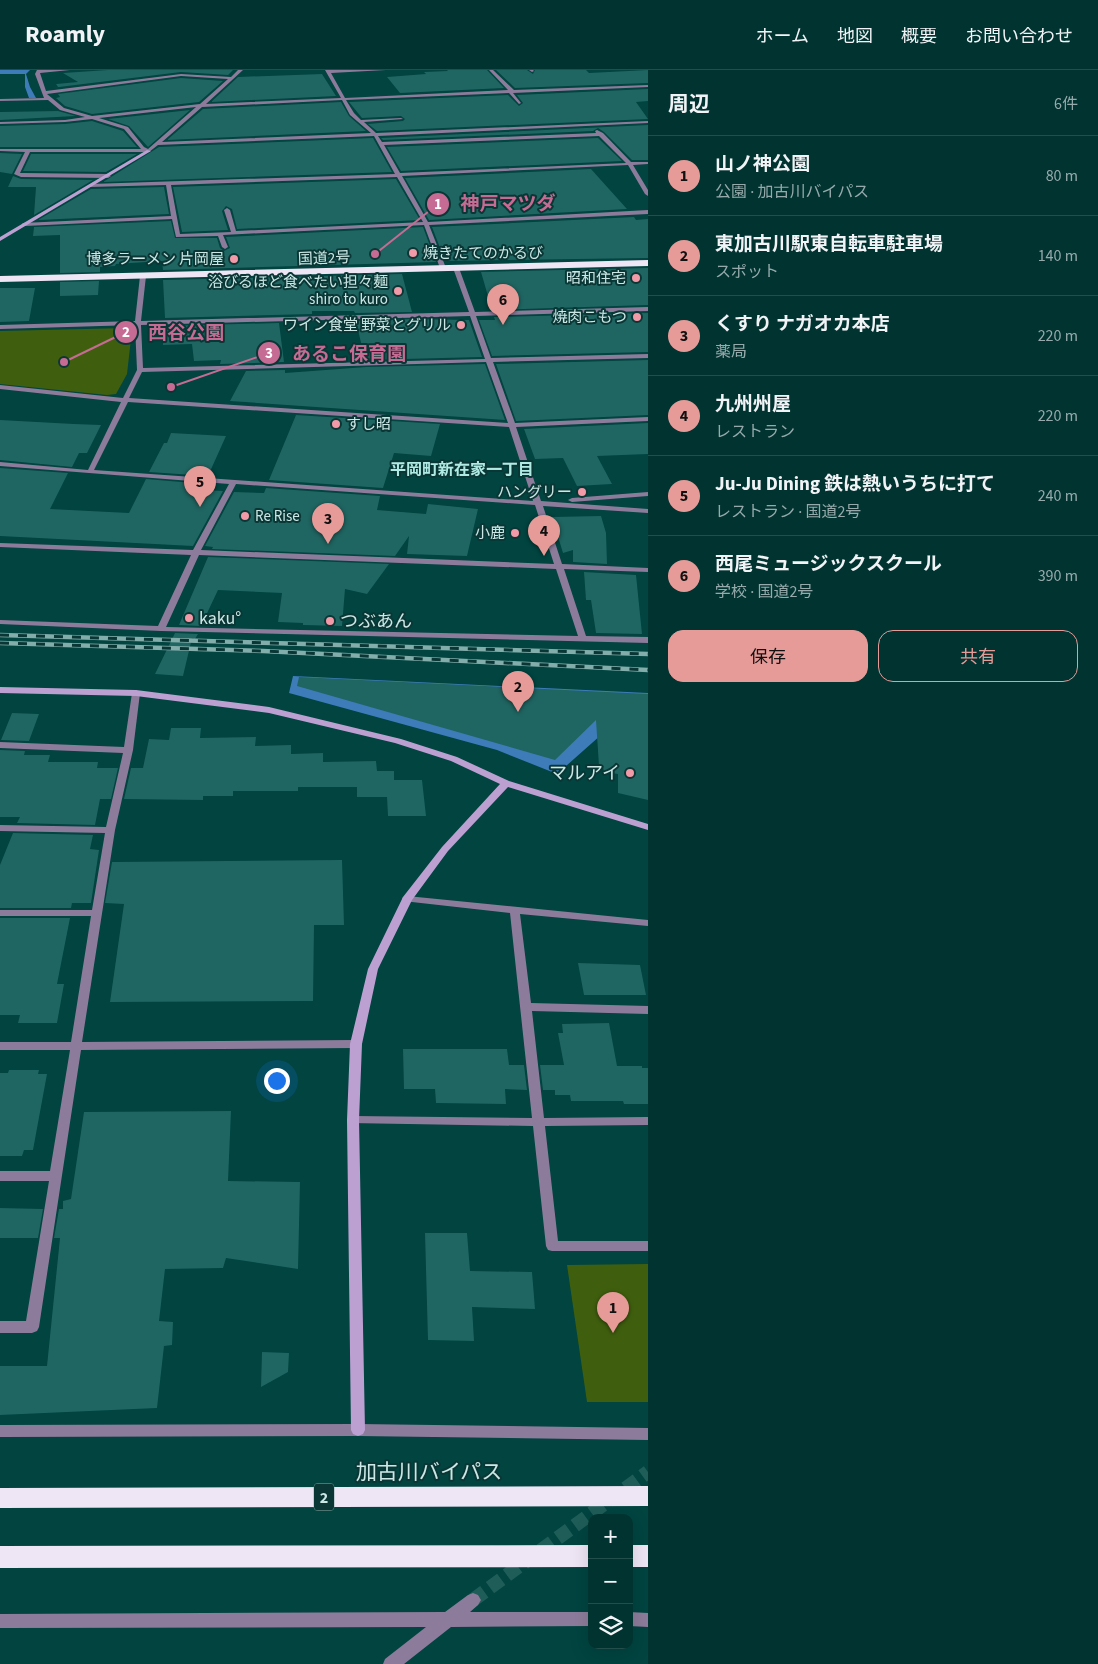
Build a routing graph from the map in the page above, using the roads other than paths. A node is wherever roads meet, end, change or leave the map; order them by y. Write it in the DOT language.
graph roads {
  1 [pos="68,70"];
  2 [pos="178,70"];
  3 [pos="241,70"];
  4 [pos="384,70"];
  5 [pos="491,70"];
  6 [pos="39,71"];
  7 [pos="328,71"];
  8 [pos="171,78"];
  9 [pos="232,78"];
  10 [pos="150,80"];
  11 [pos="156,85"];
  12 [pos="448,86"];
  13 [pos="648,86"];
  14 [pos="510,91"];
  15 [pos="44,93"];
  16 [pos="455,94"];
  17 [pos="344,98"];
  18 [pos="48,99"];
  19 [pos="0,100"];
  20 [pos="518,103"];
  21 [pos="204,105"];
  22 [pos="93,119"];
  23 [pos="402,119"];
  24 [pos="360,121"];
  25 [pos="648,122"];
  26 [pos="0,123"];
  27 [pos="592,125"];
  28 [pos="374,134"];
  29 [pos="601,134"];
  30 [pos="159,144"];
  31 [pos="381,144"];
  32 [pos="0,150"];
  33 [pos="28,150"];
  34 [pos="149,151"];
  35 [pos="648,163"];
  36 [pos="630,164"];
  37 [pos="397,175"];
  38 [pos="108,176"];
  39 [pos="168,184"];
  40 [pos="91,186"];
  41 [pos="648,194"];
  42 [pos="227,210"];
  43 [pos="648,212"];
  44 [pos="174,217"];
  45 [pos="426,223"];
  46 [pos="25,224"];
  47 [pos="234,233"];
  48 [pos="220,234"];
  49 [pos="0,239"];
  50 [pos="225,247"];
  51 [pos="648,263"];
  52 [pos="443,268"];
  53 [pos="456,268"];
  54 [pos="143,276"];
  55 [pos="0,280"];
  56 [pos="648,309"];
  57 [pos="473,313"];
  58 [pos="138,324"];
  59 [pos="0,327"];
  60 [pos="648,356"];
  61 [pos="488,360"];
  62 [pos="140,370"];
  63 [pos="0,387"];
  64 [pos="124,400"];
  65 [pos="648,419"];
  66 [pos="512,425"];
  67 [pos="0,464"];
  68 [pos="90,472"];
  69 [pos="234,482"];
  70 [pos="648,494"];
  71 [pos="538,503"];
  72 [pos="648,511"];
  73 [pos="0,545"];
  74 [pos="196,552"];
  75 [pos="558,566"];
  76 [pos="648,570"];
  77 [pos="0,622"];
  78 [pos="161,629"];
  79 [pos="583,639"];
  80 [pos="648,640"];
  81 [pos="0,690"];
  82 [pos="136,694"];
  83 [pos="0,745"];
  84 [pos="128,750"];
  85 [pos="506,783"];
  86 [pos="648,827"];
  87 [pos="0,828"];
  88 [pos="110,830"];
  89 [pos="407,899"];
  90 [pos="515,910"];
  91 [pos="0,913"];
  92 [pos="96,913"];
  93 [pos="648,923"];
  94 [pos="526,1007"];
  95 [pos="648,1010"];
  96 [pos="356,1044"];
  97 [pos="0,1046"];
  98 [pos="77,1046"];
  99 [pos="353,1120"];
  100 [pos="648,1121"];
  101 [pos="539,1122"];
  102 [pos="0,1176"];
  103 [pos="55,1176"];
  104 [pos="648,1246"];
  105 [pos="0,1326"];
  106 [pos="358,1430"];
  107 [pos="0,1431"];
  108 [pos="648,1434"];
  109 [pos="648,1496"];
  110 [pos="0,1498"];
  111 [pos="588,1556"];
  112 [pos="633,1556"];
  113 [pos="648,1556"];
  114 [pos="0,1558"];
  115 [pos="473,1600"];
  116 [pos="448,1619"];
  117 [pos="588,1619"];
  118 [pos="633,1620"];
  119 [pos="648,1620"];
  120 [pos="0,1621"];
  121 [pos="391,1664"];
  1 -- 6 [label="street"];
  2 -- 8 [label="street"];
  3 -- 9 [label="street"];
  4 -- 7 [label="street"];
  5 -- 14 [label="street"];
  6 -- 15 [label="street"];
  7 -- 17 [label="street"];
  8 -- 9 [label="street"];
  8 -- 10 [label="street"];
  9 -- 21 [label="street"];
  10 -- 11 [label="street"];
  10 -- 15 [label="street"];
  12 -- 16 [label="street"];
  13 -- 14 [label="street"];
  14 -- 16 [label="street"];
  14 -- 20 [label="street"];
  15 -- 18 [label="street"];
  16 -- 17 [label="street"];
  17 -- 21 [label="street"];
  17 -- 24 [label="street"];
  18 -- 19 [label="street"];
  18 -- 22 [label="street"];
  21 -- 22 [label="street"];
  21 -- 30 [label="street"];
  22 -- 26 [label="street"];
  22 -- 34 [label="street"];
  23 -- 24 [label="street"];
  24 -- 28 [label="street"];
  25 -- 27 [label="street"];
  27 -- 28 [label="street"];
  27 -- 29 [label="street"];
  28 -- 30 [label="street"];
  28 -- 31 [label="street"];
  29 -- 31 [label="street"];
  29 -- 36 [label="street"];
  30 -- 34 [label="street"];
  31 -- 37 [label="street"];
  32 -- 33 [label="street"];
  33 -- 34 [label="street"];
  33 -- 38 [label="street"];
  34 -- 38 [label="street"];
  35 -- 36 [label="street"];
  36 -- 37 [label="street"];
  36 -- 41 [label="street"];
  37 -- 39 [label="street"];
  37 -- 45 [label="street"];
  38 -- 40 [label="street"];
  39 -- 40 [label="street"];
  39 -- 44 [label="street"];
  40 -- 46 [label="street"];
  42 -- 47 [label="street"];
  43 -- 45 [label="street"];
  44 -- 46 [label="street"];
  44 -- 48 [label="street"];
  45 -- 47 [label="street"];
  45 -- 52 [label="street"];
  46 -- 49 [label="street"];
  47 -- 48 [label="street"];
  48 -- 50 [label="street"];
  51 -- 53 [label="highway, 国道2号"];
  52 -- 53 [label="highway, 国道2号"];
  52 -- 54 [label="highway, 国道2号"];
  53 -- 57 [label="street"];
  54 -- 55 [label="highway, 国道2号"];
  54 -- 58 [label="street"];
  56 -- 57 [label="street"];
  57 -- 58 [label="street"];
  57 -- 61 [label="street"];
  58 -- 59 [label="street"];
  58 -- 62 [label="street"];
  60 -- 61 [label="street"];
  61 -- 62 [label="street"];
  61 -- 66 [label="street"];
  62 -- 64 [label="street"];
  63 -- 64 [label="street"];
  64 -- 66 [label="street"];
  64 -- 68 [label="street"];
  65 -- 66 [label="street"];
  66 -- 71 [label="street"];
  67 -- 68 [label="street"];
  68 -- 69 [label="street"];
  69 -- 71 [label="street"];
  69 -- 74 [label="street"];
  70 -- 71 [label="street"];
  71 -- 72 [label="street"];
  71 -- 75 [label="street"];
  73 -- 74 [label="street"];
  74 -- 75 [label="street"];
  74 -- 78 [label="street"];
  75 -- 76 [label="street"];
  75 -- 79 [label="street"];
  77 -- 78 [label="street"];
  78 -- 79 [label="street"];
  79 -- 80 [label="street"];
  81 -- 82 [label="street"];
  82 -- 84 [label="street"];
  82 -- 85 [label="street"];
  83 -- 84 [label="street"];
  84 -- 88 [label="street"];
  85 -- 86 [label="street"];
  85 -- 89 [label="street"];
  87 -- 88 [label="street"];
  88 -- 92 [label="street"];
  89 -- 90 [label="street"];
  89 -- 96 [label="street"];
  90 -- 93 [label="street"];
  90 -- 94 [label="street"];
  91 -- 92 [label="street"];
  92 -- 98 [label="street"];
  94 -- 95 [label="street"];
  94 -- 101 [label="street"];
  96 -- 98 [label="street"];
  96 -- 99 [label="street"];
  97 -- 98 [label="street"];
  98 -- 103 [label="street"];
  99 -- 101 [label="street"];
  99 -- 106 [label="street"];
  100 -- 101 [label="street"];
  101 -- 104 [label="street"];
  102 -- 103 [label="street"];
  103 -- 105 [label="street"];
  106 -- 107 [label="street"];
  106 -- 108 [label="street"];
  109 -- 110 [label="highway, 加古川バイパス / 2"];
  111 -- 114 [label="highway"];
  112 -- 113 [label="highway"];
  115 -- 116 [label="street"];
  116 -- 117 [label="street"];
  116 -- 120 [label="street"];
  116 -- 121 [label="street"];
  118 -- 119 [label="street"];
}
